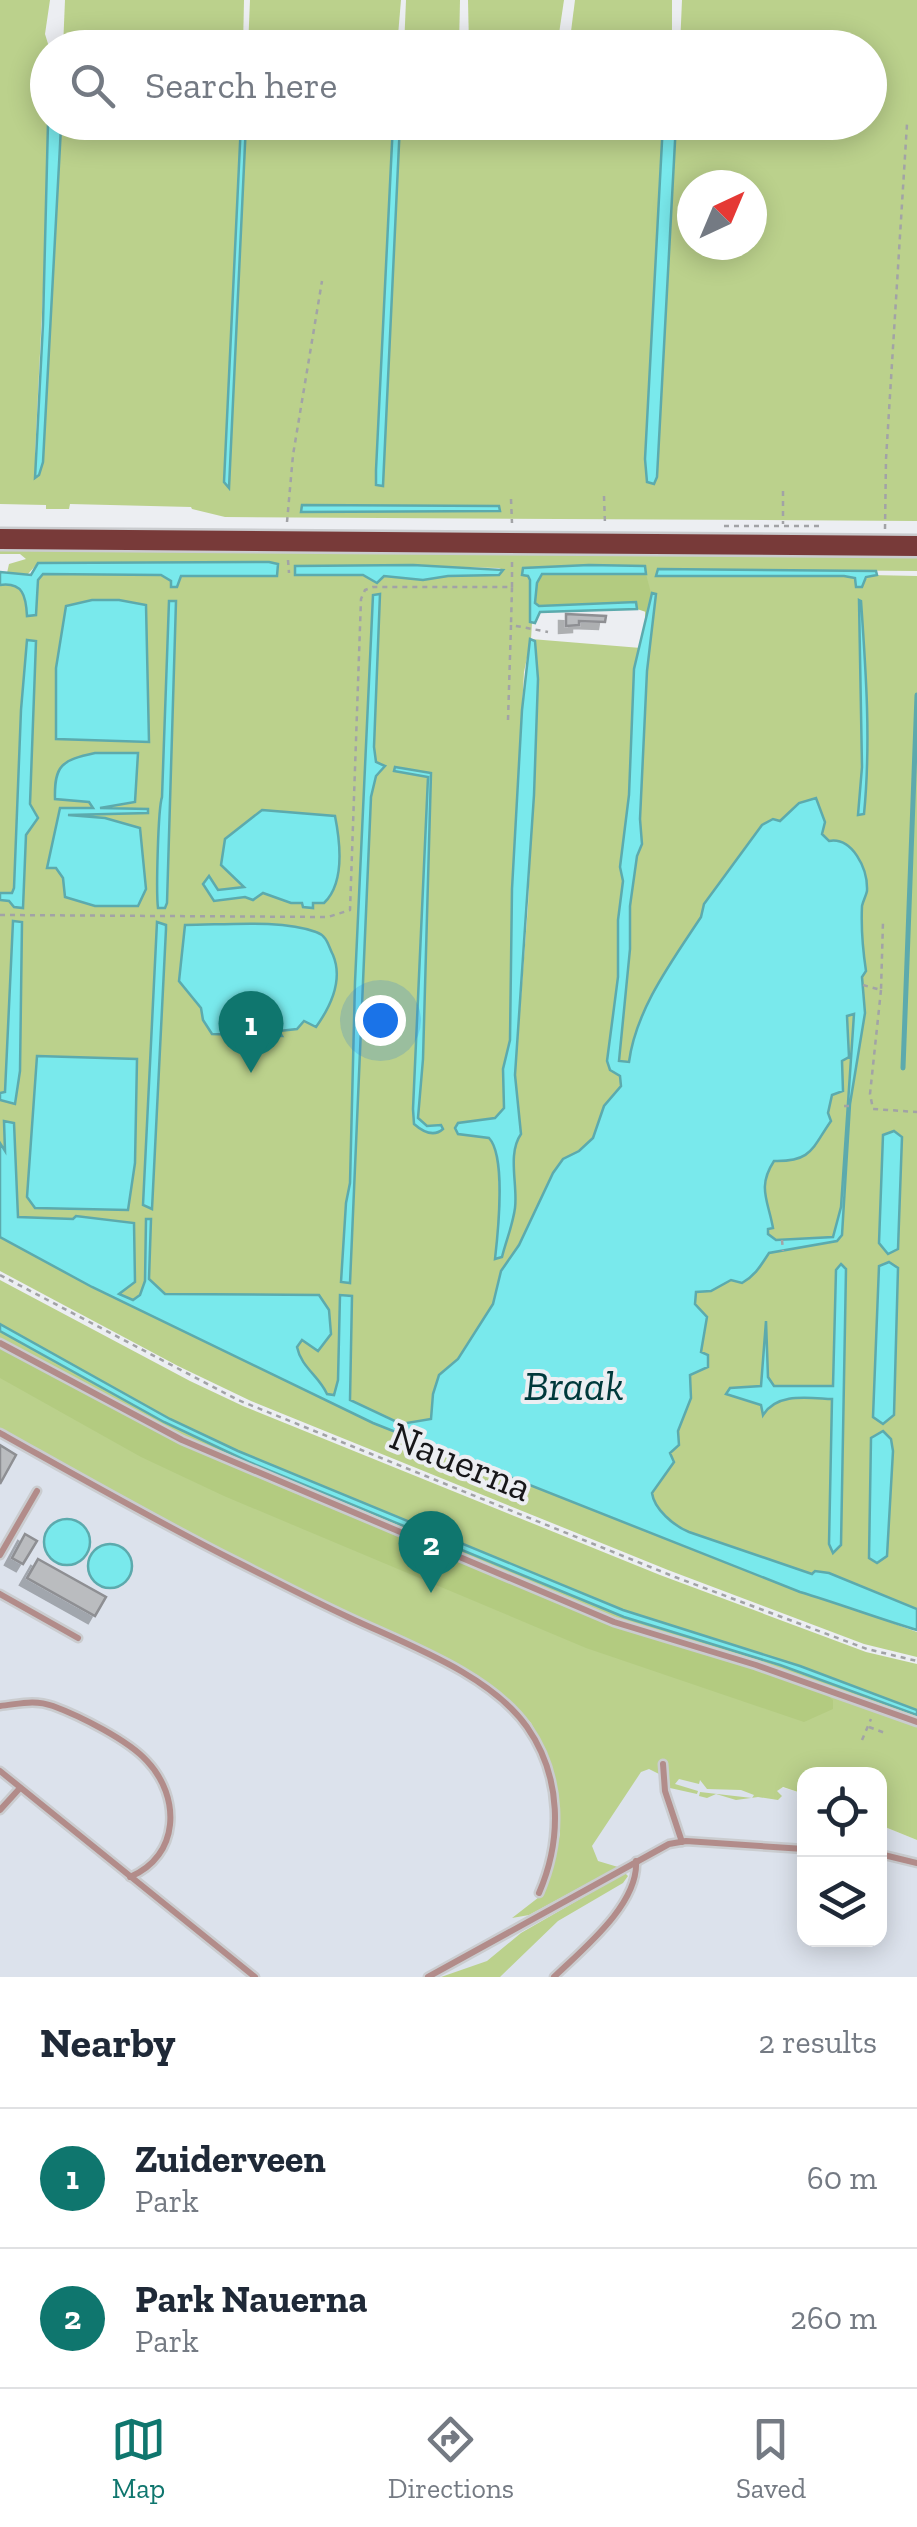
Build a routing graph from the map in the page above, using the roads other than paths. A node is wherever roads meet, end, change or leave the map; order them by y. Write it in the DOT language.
graph roads {
  1 [pos="0,538"];
  2 [pos="917,546"];
  3 [pos="0,1342"];
  4 [pos="0,1434"];
  5 [pos="37,1491"];
  6 [pos="0,1531"];
  7 [pos="11,1537"];
  8 [pos="0,1555"];
  9 [pos="0,1594"];
  10 [pos="78,1638"];
  11 [pos="0,1706"];
  12 [pos="917,1722"];
  13 [pos="663,1764"];
  14 [pos="0,1771"];
  15 [pos="20,1788"];
  16 [pos="0,1810"];
  17 [pos="682,1842"];
  18 [pos="797,1849"];
  19 [pos="887,1856"];
  20 [pos="636,1860"];
  21 [pos="917,1863"];
  22 [pos="129,1877"];
  23 [pos="539,1893"];
  24 [pos="255,1977"];
  25 [pos="428,1977"];
  26 [pos="554,1977"];
  1 -- 2 [label="main road"];
  3 -- 12 [label="lane"];
  4 -- 23 [label="lane"];
  5 -- 7 [label="lane"];
  6 -- 7 [label="lane"];
  7 -- 8 [label="lane"];
  9 -- 10 [label="lane"];
  11 -- 22 [label="lane"];
  13 -- 17 [label="lane"];
  14 -- 15 [label="lane"];
  15 -- 16 [label="lane"];
  15 -- 22 [label="lane"];
  17 -- 18 [label="lane"];
  17 -- 20 [label="lane"];
  19 -- 21 [label="lane"];
  20 -- 25 [label="lane"];
  20 -- 26 [label="lane"];
  22 -- 24 [label="lane"];
}
